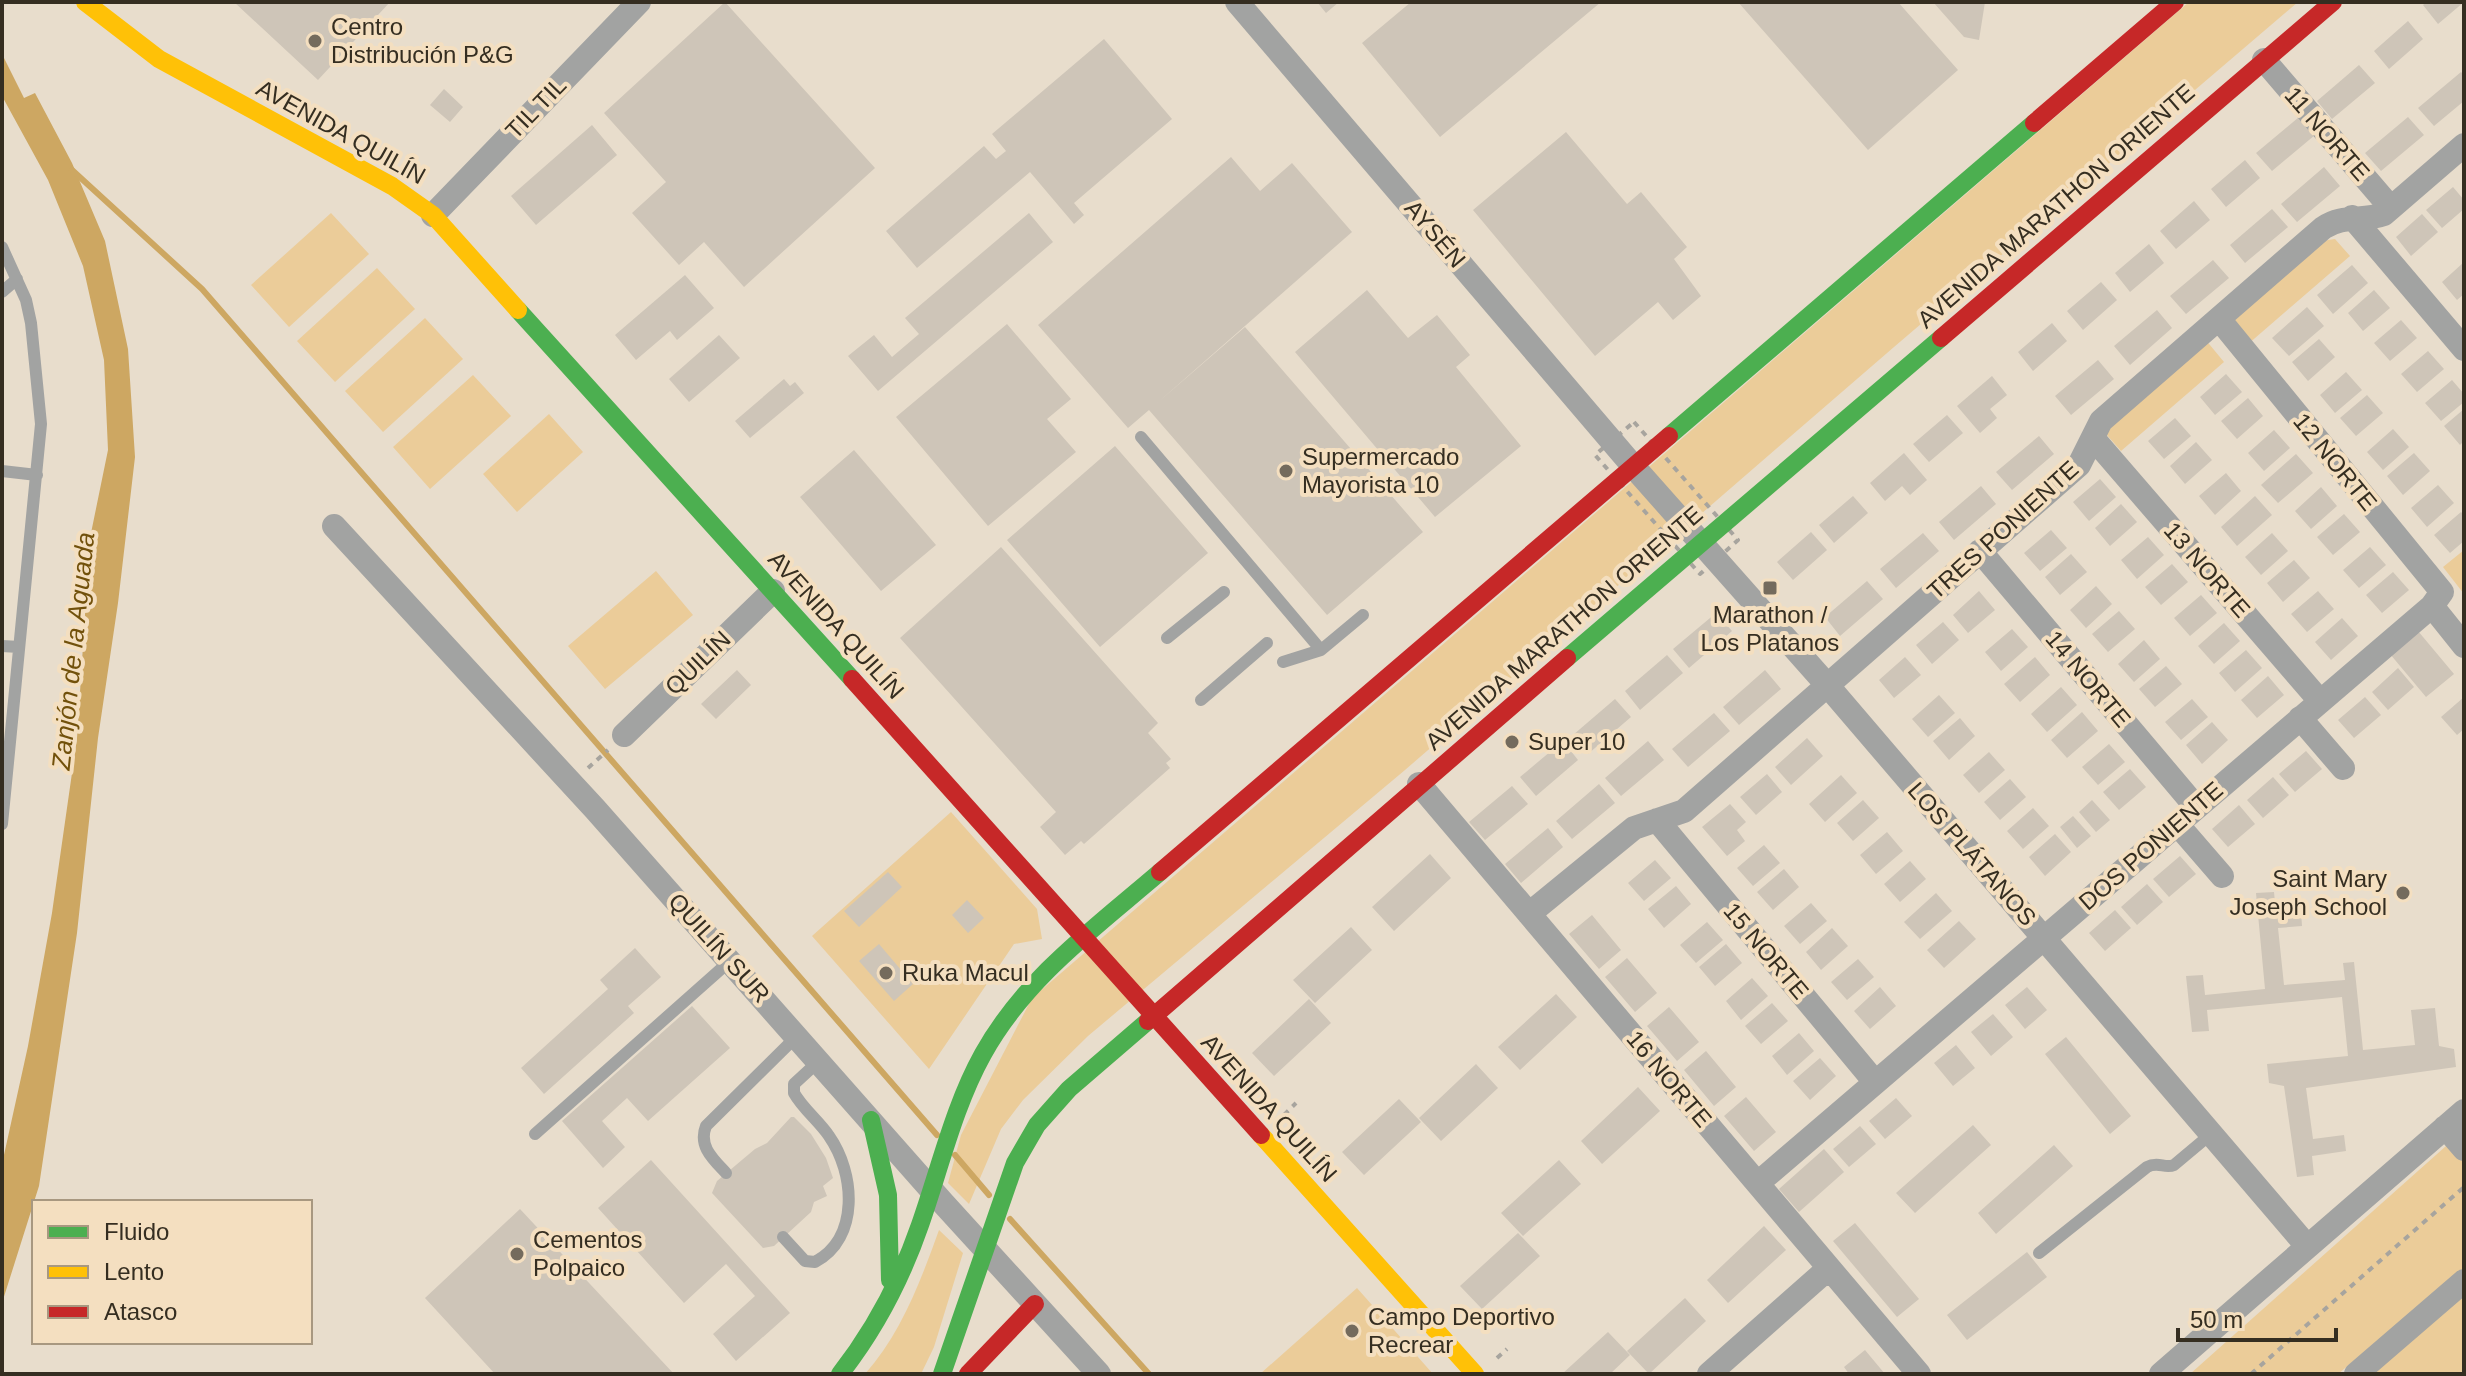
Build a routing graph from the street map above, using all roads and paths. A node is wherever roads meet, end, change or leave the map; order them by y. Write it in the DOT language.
graph roads {
  1 [pos="85,2"];
  2 [pos="639,2"];
  3 [pos="1237,2"];
  4 [pos="2175,2"];
  5 [pos="2333,2"];
  6 [pos="2264,60"];
  7 [pos="2464,145"];
  8 [pos="2391,208"];
  9 [pos="433,215"];
  10 [pos="2352,217"];
  11 [pos="2,247"];
  12 [pos="17,279"];
  13 [pos="2,292"];
  14 [pos="2219,319"];
  15 [pos="2464,349"];
  16 [pos="1141,437"];
  17 [pos="2093,438"];
  18 [pos="1633,466"];
  19 [pos="2,471"];
  20 [pos="37,475"];
  21 [pos="334,526"];
  22 [pos="1702,542"];
  23 [pos="1980,551"];
  24 [pos="773,591"];
  25 [pos="1224,592"];
  26 [pos="2432,606"];
  27 [pos="1363,615"];
  28 [pos="1167,638"];
  29 [pos="1267,643"];
  30 [pos="2,646"];
  31 [pos="2464,646"];
  32 [pos="19,647"];
  33 [pos="1321,650"];
  34 [pos="1283,662"];
  35 [pos="2,681"];
  36 [pos="16,682"];
  37 [pos="1828,686"];
  38 [pos="1201,700"];
  39 [pos="2320,701"];
  40 [pos="2300,718"];
  41 [pos="617,741"];
  42 [pos="593,763"];
  43 [pos="2343,768"];
  44 [pos="1419,784"];
  45 [pos="2196,807"];
  46 [pos="1657,820"];
  47 [pos="2,824"];
  48 [pos="2177,824"];
  49 [pos="2222,876"];
  50 [pos="1529,914"];
  51 [pos="1083,935"];
  52 [pos="2044,938"];
  53 [pos="730,961"];
  54 [pos="1153,1015"];
  55 [pos="797,1036"];
  56 [pos="819,1061"];
  57 [pos="1875,1082"];
  58 [pos="2455,1119"];
  59 [pos="871,1120"];
  60 [pos="535,1134"];
  61 [pos="2211,1134"];
  62 [pos="2464,1149"];
  63 [pos="726,1173"];
  64 [pos="1758,1183"];
  65 [pos="2464,1187"];
  66 [pos="932,1191"];
  67 [pos="783,1237"];
  68 [pos="2307,1246"];
  69 [pos="985,1250"];
  70 [pos="2039,1253"];
  71 [pos="1829,1268"];
  72 [pos="2464,1281"];
  73 [pos="1035,1304"];
  74 [pos="888,1306"];
  75 [pos="840,1374"];
  76 [pos="942,1374"];
  77 [pos="968,1374"];
  78 [pos="1099,1374"];
  79 [pos="1475,1374"];
  80 [pos="1709,1374"];
  81 [pos="1919,1374"];
  82 [pos="2161,1374"];
  83 [pos="2251,1374"];
  84 [pos="2356,1374"];
  1 -- 9 [label="main road, AVENIDA QUILÍN"];
  2 -- 9 [label="street, TIL TIL"];
  3 -- 18 [label="street, AYSÉN"];
  4 -- 18 [label="main road"];
  5 -- 6 [label="main road, AVENIDA MARATHON ORIENTE"];
  6 -- 8 [label="street, 11 NORTE"];
  6 -- 22 [label="main road, AVENIDA MARATHON ORIENTE"];
  7 -- 8 [label="street, TRES PONIENTE"];
  8 -- 10 [label="street, TRES PONIENTE"];
  9 -- 24 [label="main road, AVENIDA QUILÍN"];
  10 -- 14 [label="street, TRES PONIENTE"];
  10 -- 15 [label="street, 11 NORTE"];
  11 -- 12 [label="lane"];
  12 -- 13 [label="lane"];
  12 -- 20 [label="lane"];
  14 -- 17 [label="street, TRES PONIENTE"];
  14 -- 26 [label="street, 12 NORTE"];
  16 -- 33 [label="lane"];
  17 -- 23 [label="street, TRES PONIENTE"];
  17 -- 39 [label="street, 13 NORTE"];
  18 -- 22 [label="street, LOS PLÁTANOS"];
  18 -- 51 [label="main road"];
  19 -- 20 [label="lane"];
  20 -- 32 [label="lane"];
  21 -- 53 [label="street, QUILÍN SUR"];
  22 -- 37 [label="street, LOS PLÁTANOS"];
  22 -- 44 [label="main road, AVENIDA MARATHON ORIENTE"];
  23 -- 37 [label="street, TRES PONIENTE"];
  23 -- 45 [label="street, 14 NORTE"];
  24 -- 41 [label="street, QUILÍN"];
  24 -- 51 [label="main road, AVENIDA QUILÍN"];
  25 -- 28 [label="lane"];
  26 -- 31 [label="street"];
  26 -- 39 [label="street, DOS PONIENTE"];
  27 -- 33 [label="lane"];
  29 -- 38 [label="lane"];
  30 -- 32 [label="lane"];
  32 -- 36 [label="lane"];
  33 -- 34 [label="lane"];
  35 -- 36 [label="lane"];
  36 -- 47 [label="lane"];
  37 -- 46 [label="street, TRES PONIENTE"];
  37 -- 52 [label="street, LOS PLÁTANOS"];
  39 -- 40 [label="street, DOS PONIENTE"];
  40 -- 43 [label="street"];
  40 -- 45 [label="street, DOS PONIENTE"];
  41 -- 42 [label="path"];
  44 -- 50 [label="street, 16 NORTE"];
  44 -- 54 [label="main road, AVENIDA MARATHON ORIENTE"];
  45 -- 48 [label="street, DOS PONIENTE"];
  46 -- 50 [label="street, TRES PONIENTE"];
  46 -- 57 [label="street, 15 NORTE"];
  48 -- 49 [label="street"];
  48 -- 52 [label="street, DOS PONIENTE"];
  50 -- 64 [label="street, 16 NORTE"];
  51 -- 54 [label="main road, AVENIDA QUILÍN"];
  51 -- 66 [label="main road"];
  52 -- 57 [label="street, DOS PONIENTE"];
  52 -- 61 [label="street, LOS PLÁTANOS"];
  53 -- 55 [label="street, QUILÍN SUR"];
  53 -- 60 [label="lane"];
  54 -- 69 [label="main road, AVENIDA MARATHON ORIENTE"];
  54 -- 79 [label="main road, AVENIDA QUILÍN"];
  55 -- 56 [label="street, QUILÍN SUR"];
  55 -- 63 [label="lane"];
  56 -- 59 [label="street, QUILÍN SUR"];
  56 -- 67 [label="lane"];
  57 -- 64 [label="street, DOS PONIENTE"];
  58 -- 62 [label="street"];
  58 -- 68 [label="street"];
  59 -- 66 [label="street, QUILÍN SUR"];
  59 -- 74 [label="main road"];
  61 -- 68 [label="street, LOS PLÁTANOS"];
  61 -- 70 [label="lane"];
  64 -- 71 [label="street, 16 NORTE"];
  65 -- 83 [label="path"];
  66 -- 69 [label="street, QUILÍN SUR"];
  66 -- 74 [label="main road"];
  68 -- 82 [label="street"];
  69 -- 73 [label="street, QUILÍN SUR"];
  69 -- 76 [label="main road, AVENIDA MARATHON ORIENTE"];
  71 -- 80 [label="street"];
  71 -- 81 [label="street, 16 NORTE"];
  72 -- 84 [label="street"];
  73 -- 77 [label="main road"];
  73 -- 78 [label="street, QUILÍN SUR"];
  74 -- 75 [label="main road"];
}
